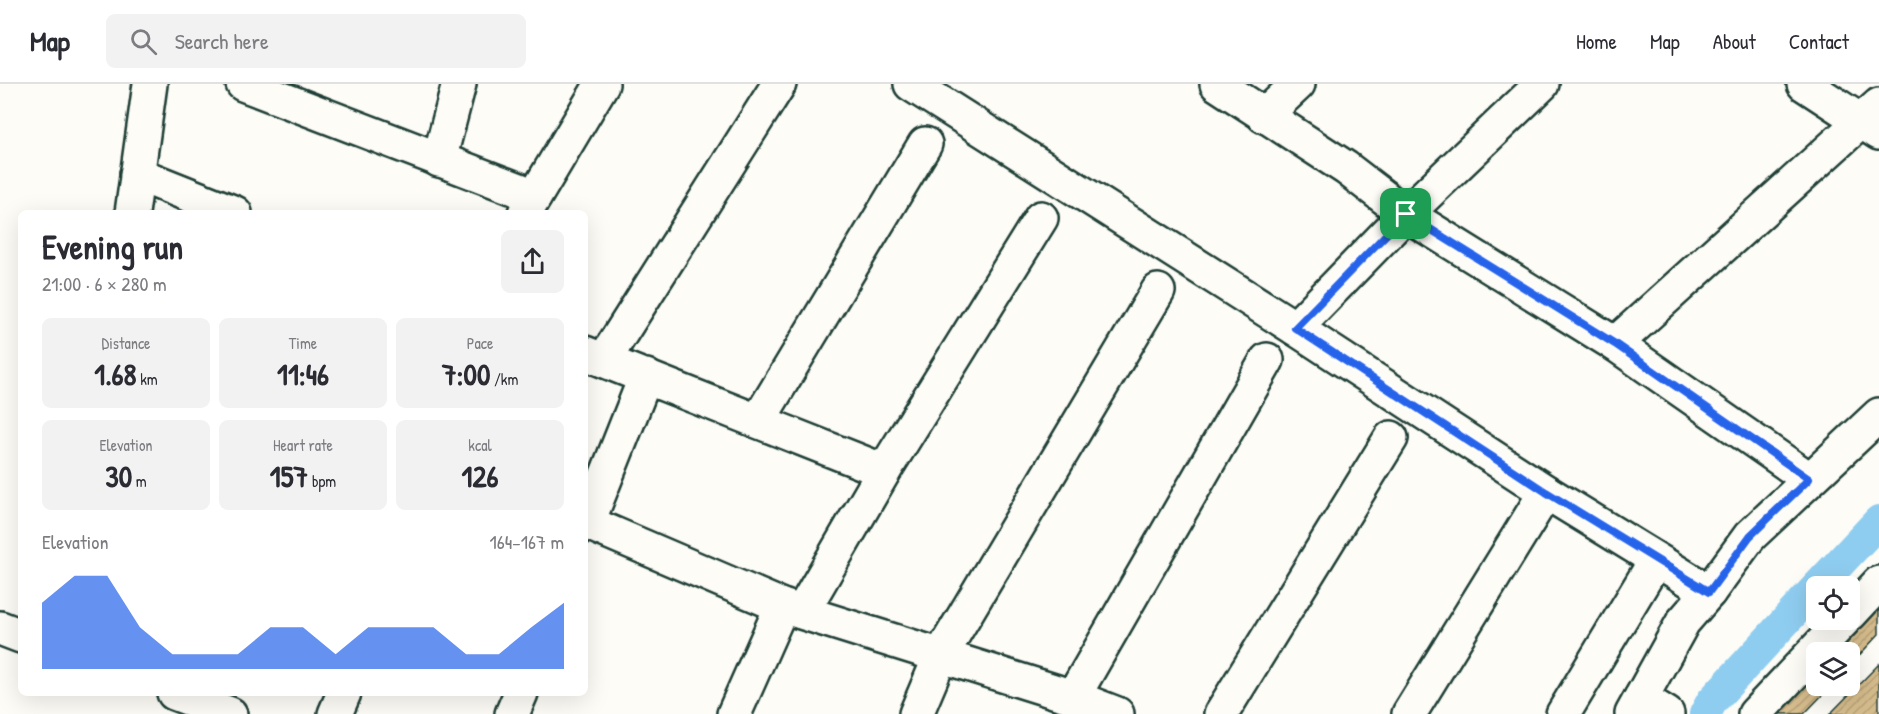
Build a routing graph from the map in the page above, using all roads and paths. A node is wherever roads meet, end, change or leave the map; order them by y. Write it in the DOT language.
graph roads {
  1 [pos="150,84"];
  2 [pos="243,84"];
  3 [pos="459,84"];
  4 [pos="602,84"];
  5 [pos="779,84"];
  6 [pos="911,84"];
  7 [pos="1217,84"];
  8 [pos="1298,84"];
  9 [pos="1542,84"];
  10 [pos="1804,84"];
  11 [pos="289,92"];
  12 [pos="1264,116"];
  13 [pos="1873,119"];
  14 [pos="925,144"];
  15 [pos="440,160"];
  16 [pos="137,174"];
  17 [pos="530,205"];
  18 [pos="132,210"];
  19 [pos="227,210"];
  20 [pos="1406,214"];
  21 [pos="1041,218"];
  22 [pos="1158,291"];
  23 [pos="1295,328"];
  24 [pos="1615,344"];
  25 [pos="594,356"];
  26 [pos="1267,360"];
  27 [pos="646,376"];
  28 [pos="1879,415"];
  29 [pos="758,421"];
  30 [pos="1391,438"];
  31 [pos="884,471"];
  32 [pos="1809,479"];
  33 [pos="1546,492"];
  34 [pos="589,527"];
  35 [pos="1656,560"];
  36 [pos="1879,583"];
  37 [pos="1709,592"];
  38 [pos="1860,603"];
  39 [pos="792,609"];
  40 [pos="0,628"];
  41 [pos="1835,630"];
  42 [pos="18,635"];
  43 [pos="941,655"];
  44 [pos="182,696"];
  45 [pos="343,696"];
  46 [pos="520,696"];
  47 [pos="1073,697"];
  48 [pos="1647,709"];
  49 [pos="230,714"];
  50 [pos="335,714"];
  51 [pos="512,714"];
  52 [pos="734,714"];
  53 [pos="916,714"];
  54 [pos="1117,714"];
  55 [pos="1221,714"];
  56 [pos="1409,714"];
  57 [pos="1563,714"];
  58 [pos="1755,714"];
  1 -- 16 [label="street"];
  2 -- 11 [label="street"];
  3 -- 15 [label="street"];
  4 -- 17 [label="street"];
  5 -- 25 [label="street"];
  6 -- 23 [label="street"];
  7 -- 12 [label="street"];
  8 -- 12 [label="street"];
  9 -- 20 [label="street"];
  10 -- 13 [label="street"];
  11 -- 15 [label="street"];
  12 -- 20 [label="street"];
  13 -- 24 [label="street"];
  14 -- 29 [label="street"];
  15 -- 17 [label="street"];
  16 -- 18 [label="street"];
  16 -- 19 [label="street"];
  20 -- 23 [label="street"];
  20 -- 24 [label="street"];
  21 -- 31 [label="street"];
  22 -- 43 [label="street"];
  23 -- 33 [label="street"];
  24 -- 32 [label="street"];
  25 -- 27 [label="street"];
  26 -- 47 [label="street"];
  27 -- 29 [label="street"];
  27 -- 34 [label="street"];
  28 -- 32 [label="street"];
  29 -- 31 [label="street"];
  30 -- 55 [label="street"];
  31 -- 39 [label="street"];
  32 -- 37 [label="street"];
  33 -- 35 [label="street"];
  33 -- 56 [label="street"];
  34 -- 39 [label="street"];
  35 -- 37 [label="street"];
  35 -- 57 [label="street"];
  36 -- 38 [label="street"];
  37 -- 48 [label="street"];
  39 -- 43 [label="street"];
  39 -- 52 [label="street"];
  40 -- 42 [label="street"];
  41 -- 58 [label="street"];
  43 -- 47 [label="street"];
  43 -- 53 [label="street"];
  44 -- 49 [label="street"];
  45 -- 50 [label="street"];
  46 -- 51 [label="street"];
  47 -- 54 [label="street"];
}
